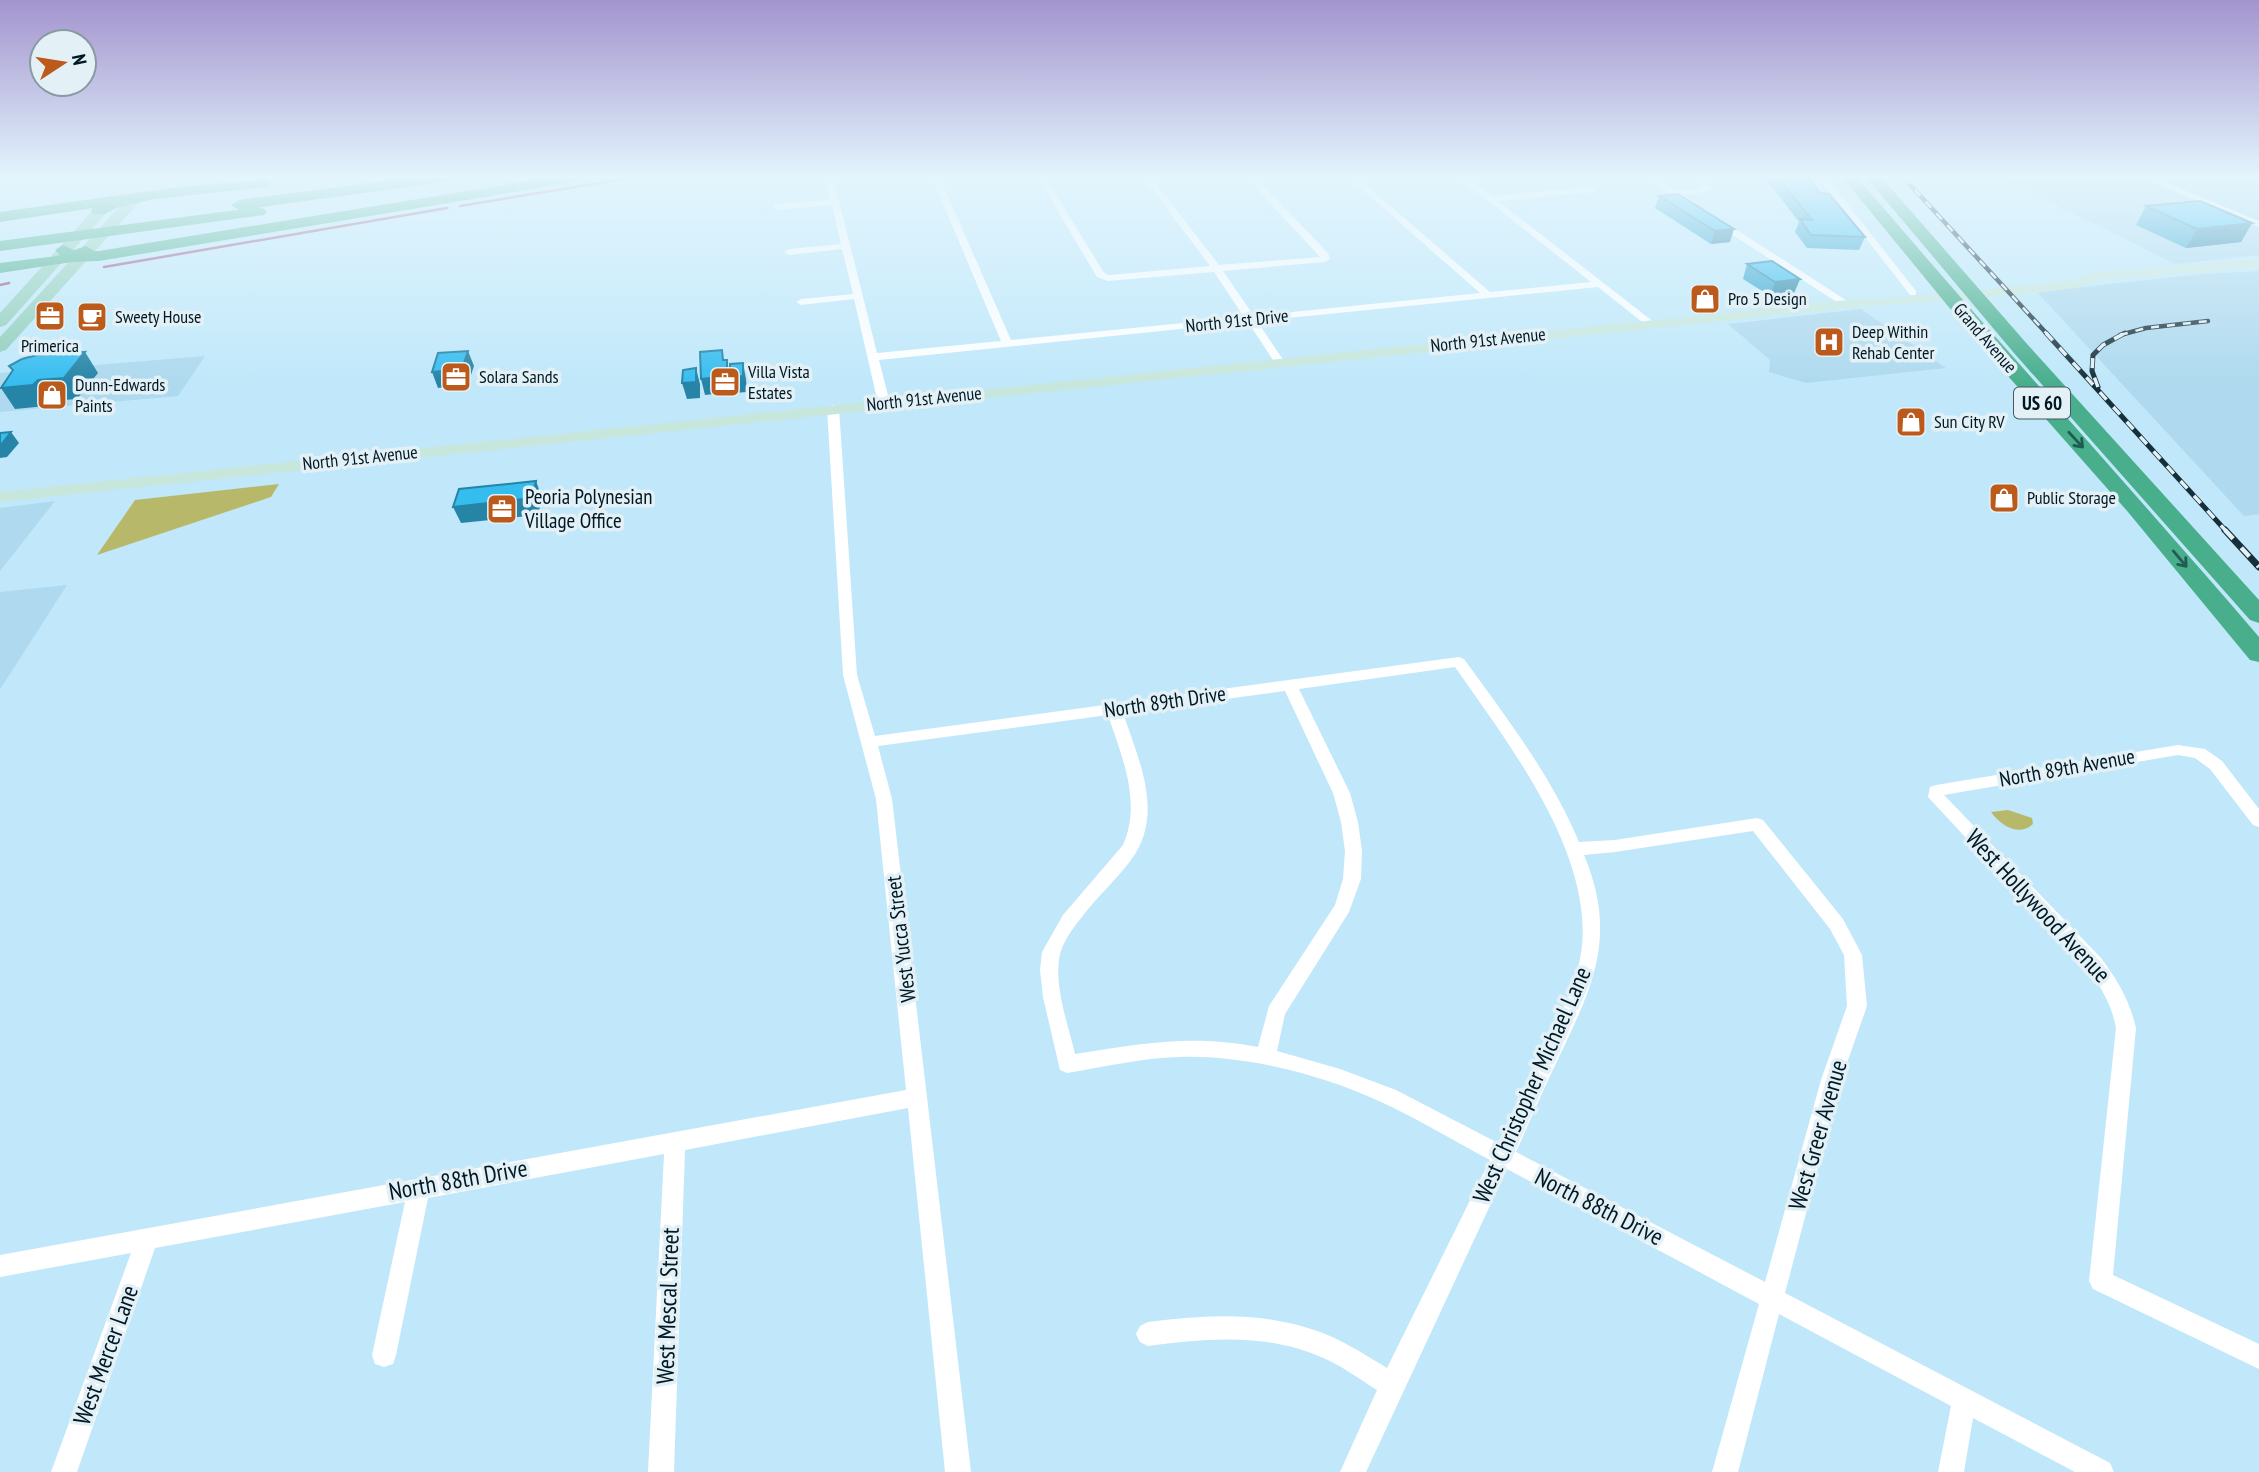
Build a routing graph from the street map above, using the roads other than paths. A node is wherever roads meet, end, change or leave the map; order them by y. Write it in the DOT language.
graph roads {
  1 [pos="847,246"];
  2 [pos="16,247"];
  3 [pos="58,247"];
  4 [pos="72,247"];
  5 [pos="72,247"];
  6 [pos="75,247"];
  7 [pos="85,247"];
  8 [pos="840,247"];
  9 [pos="965,247"];
  10 [pos="1083,247"];
  11 [pos="1200,247"];
  12 [pos="1317,247"];
  13 [pos="1432,247"];
  14 [pos="1552,247"];
  15 [pos="1757,247"];
  16 [pos="1877,247"];
  17 [pos="1907,247"];
  18 [pos="1934,247"];
  19 [pos="69,249"];
  20 [pos="789,252"];
  21 [pos="2259,263"];
  22 [pos="0,268"];
  23 [pos="1217,269"];
  24 [pos="1600,284"];
  25 [pos="1972,291"];
  26 [pos="1913,293"];
  27 [pos="1946,293"];
  28 [pos="859,296"];
  29 [pos="1490,297"];
  30 [pos="801,302"];
  31 [pos="1847,304"];
  32 [pos="14,306"];
  33 [pos="1251,320"];
  34 [pos="0,322"];
  35 [pos="1650,323"];
  36 [pos="2,340"];
  37 [pos="1007,344"];
  38 [pos="874,358"];
  39 [pos="1279,361"];
  40 [pos="884,403"];
  41 [pos="833,408"];
  42 [pos="0,496"];
  43 [pos="2136,507"];
  44 [pos="2165,508"];
  45 [pos="2259,615"];
  46 [pos="2259,653"];
  47 [pos="1459,662"];
  48 [pos="1290,685"];
  49 [pos="1114,709"];
  50 [pos="870,742"];
  51 [pos="1936,791"];
  52 [pos="2259,821"];
  53 [pos="1573,849"];
  54 [pos="1266,1056"];
  55 [pos="918,1097"];
  56 [pos="675,1141"];
  57 [pos="1503,1158"];
  58 [pos="419,1187"];
  59 [pos="148,1237"];
  60 [pos="0,1266"];
  61 [pos="1773,1299"];
  62 [pos="1148,1334"];
  63 [pos="384,1355"];
  64 [pos="2259,1357"];
  65 [pos="1391,1384"];
  66 [pos="1964,1400"];
  67 [pos="64,1472"];
  68 [pos="661,1472"];
  69 [pos="958,1472"];
  70 [pos="1353,1472"];
  71 [pos="1725,1472"];
  72 [pos="1951,1472"];
  73 [pos="2101,1472"];
  1 -- 28 [label="street"];
  2 -- 19 [label="highway"];
  3 -- 19 [label="highway"];
  4 -- 19 [label="main road"];
  5 -- 19 [label="main road"];
  6 -- 19 [label="highway"];
  7 -- 19 [label="highway"];
  8 -- 20 [label="street"];
  9 -- 37 [label="street"];
  10 -- 23 [label="street"];
  11 -- 23 [label="street"];
  12 -- 23 [label="street"];
  13 -- 29 [label="street"];
  14 -- 24 [label="street"];
  15 -- 31 [label="street"];
  16 -- 26 [label="street"];
  17 -- 27 [label="highway, Grand Avenue / US 60"];
  18 -- 25 [label="highway, Grand Avenue / US 60"];
  19 -- 22 [label="highway"];
  19 -- 32 [label="main road"];
  19 -- 36 [label="main road"];
  21 -- 25 [label="main road, North 91st Avenue"];
  23 -- 33 [label="street"];
  24 -- 29 [label="street, North 91st Drive"];
  24 -- 35 [label="street"];
  25 -- 27 [label="main road, North 91st Avenue"];
  25 -- 44 [label="highway, Grand Avenue / US 60"];
  26 -- 27 [label="main road, North 91st Avenue"];
  26 -- 31 [label="main road, North 91st Avenue"];
  27 -- 31 [label="main road, North 91st Avenue"];
  27 -- 43 [label="highway, Grand Avenue / US 60, one-way"];
  28 -- 30 [label="street"];
  28 -- 38 [label="street"];
  29 -- 33 [label="street, North 91st Drive"];
  31 -- 35 [label="main road, North 91st Avenue"];
  32 -- 34 [label="main road"];
  32 -- 36 [label="main road"];
  33 -- 37 [label="street, North 91st Drive"];
  33 -- 39 [label="street"];
  35 -- 39 [label="main road, North 91st Avenue"];
  37 -- 38 [label="street, North 91st Drive"];
  38 -- 40 [label="street"];
  39 -- 40 [label="main road, North 91st Avenue"];
  40 -- 41 [label="main road, North 91st Avenue"];
  41 -- 42 [label="main road, North 91st Avenue"];
  41 -- 50 [label="street, West Yucca Street"];
  43 -- 44 [label="highway"];
  43 -- 46 [label="highway, Grand Avenue / US 60, one-way"];
  44 -- 45 [label="highway, Grand Avenue / US 60"];
  47 -- 48 [label="street, North 89th Drive"];
  47 -- 53 [label="street, West Christopher Michael Lane"];
  48 -- 49 [label="street, North 89th Drive"];
  48 -- 54 [label="street"];
  49 -- 50 [label="street, North 89th Drive"];
  49 -- 54 [label="street, North 88th Drive"];
  50 -- 55 [label="street, West Yucca Street"];
  51 -- 52 [label="street, North 89th Avenue"];
  51 -- 64 [label="street, West Hollywood Avenue"];
  53 -- 57 [label="street, West Christopher Michael Lane"];
  53 -- 61 [label="street, West Greer Avenue"];
  54 -- 57 [label="street, North 88th Drive"];
  55 -- 56 [label="street, North 88th Drive"];
  55 -- 69 [label="street, West Yucca Street"];
  56 -- 58 [label="street, North 88th Drive"];
  56 -- 68 [label="street, West Mescal Street"];
  57 -- 61 [label="street, North 88th Drive"];
  57 -- 65 [label="street, West Christopher Michael Lane"];
  58 -- 59 [label="street, North 88th Drive"];
  58 -- 63 [label="street"];
  59 -- 60 [label="street, North 88th Drive"];
  59 -- 67 [label="street, West Mercer Lane"];
  61 -- 66 [label="street, North 88th Drive"];
  61 -- 71 [label="street, West Greer Avenue"];
  62 -- 65 [label="street"];
  65 -- 70 [label="street, West Christopher Michael Lane"];
  66 -- 72 [label="street"];
  66 -- 73 [label="street, North 88th Drive"];
}
